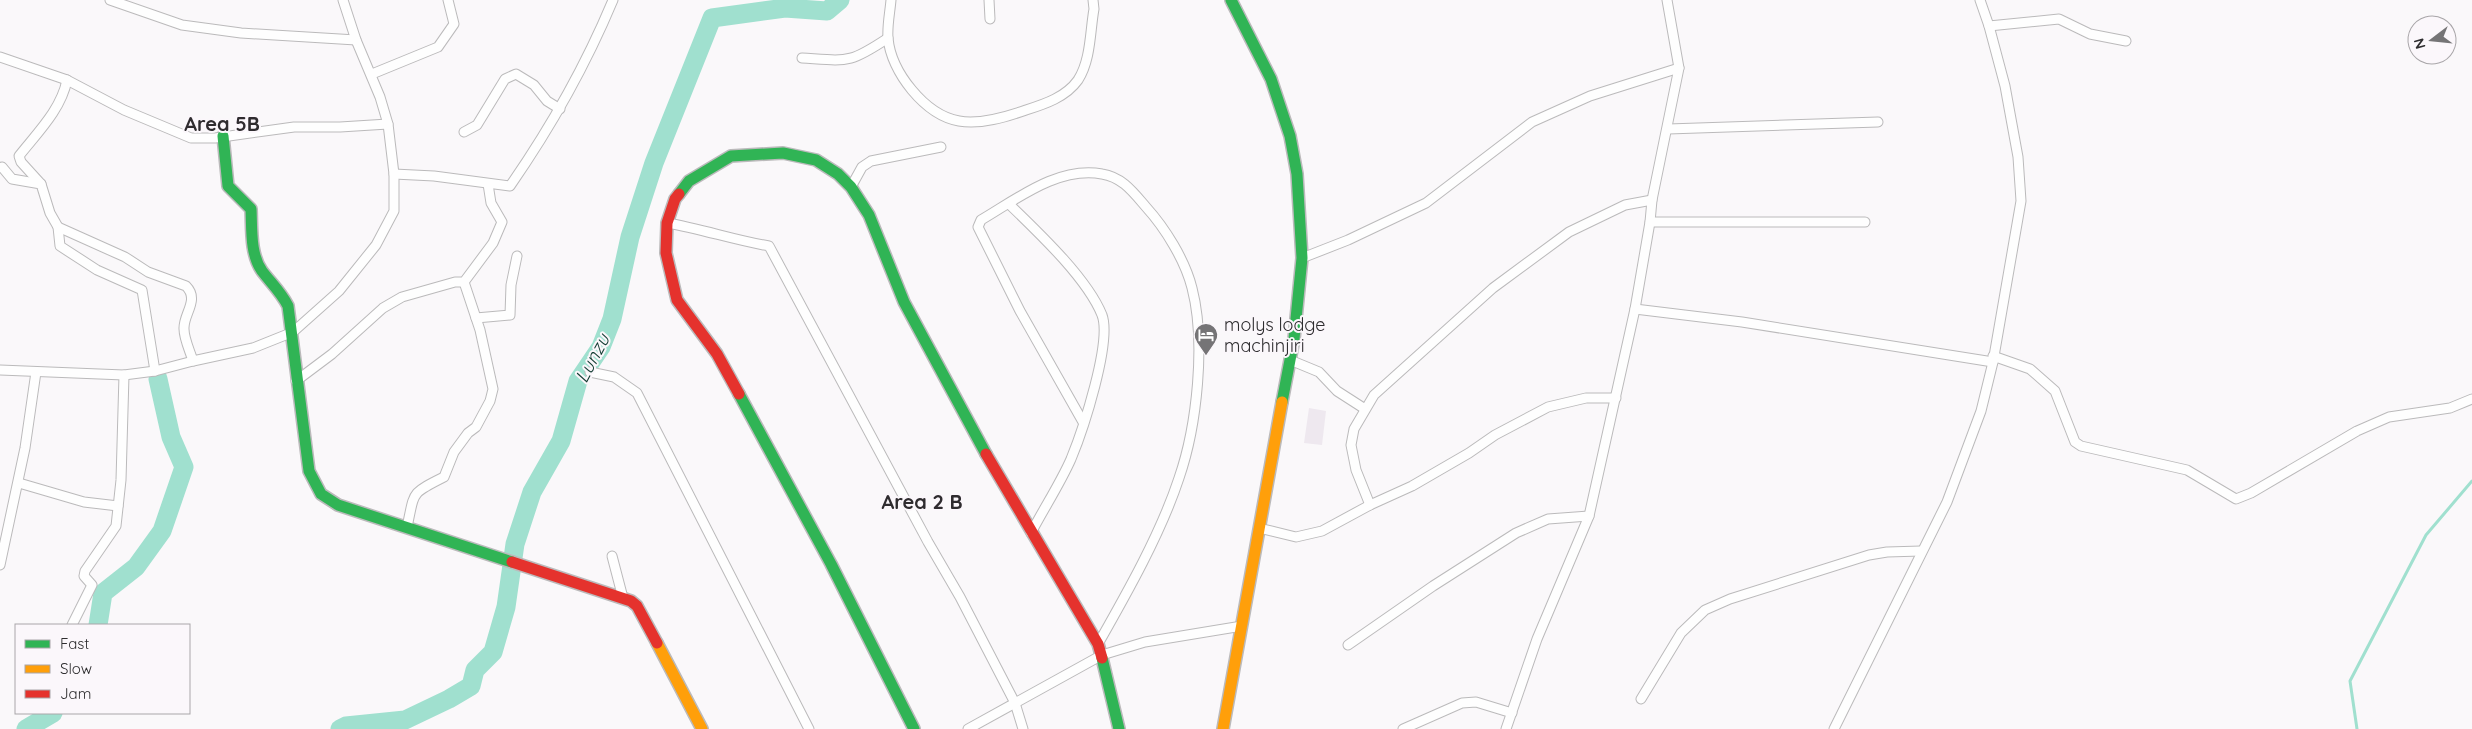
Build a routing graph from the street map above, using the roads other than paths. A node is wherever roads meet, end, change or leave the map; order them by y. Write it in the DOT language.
graph roads {
  1 [pos="110,0"];
  2 [pos="343,0"];
  3 [pos="448,0"];
  4 [pos="612,0"];
  5 [pos="891,0"];
  6 [pos="989,0"];
  7 [pos="1093,0"];
  8 [pos="1231,0"];
  9 [pos="1666,0"];
  10 [pos="1980,0"];
  11 [pos="990,19"];
  12 [pos="1990,26"];
  13 [pos="888,38"];
  14 [pos="356,40"];
  15 [pos="2126,41"];
  16 [pos="0,57"];
  17 [pos="802,58"];
  18 [pos="1679,68"];
  19 [pos="372,74"];
  20 [pos="67,80"];
  21 [pos="560,110"];
  22 [pos="1878,122"];
  23 [pos="388,124"];
  24 [pos="1668,128"];
  25 [pos="464,132"];
  26 [pos="223,136"];
  27 [pos="941,147"];
  28 [pos="2,168"];
  29 [pos="394,174"];
  30 [pos="41,184"];
  31 [pos="488,184"];
  32 [pos="851,187"];
  33 [pos="1652,200"];
  34 [pos="1009,204"];
  35 [pos="667,222"];
  36 [pos="1650,222"];
  37 [pos="1865,222"];
  38 [pos="58,227"];
  39 [pos="517,256"];
  40 [pos="1302,258"];
  41 [pos="464,282"];
  42 [pos="1635,309"];
  43 [pos="476,318"];
  44 [pos="293,332"];
  45 [pos="1993,359"];
  46 [pos="1290,360"];
  47 [pos="193,361"];
  48 [pos="0,370"];
  49 [pos="36,372"];
  50 [pos="155,372"];
  51 [pos="590,372"];
  52 [pos="124,375"];
  53 [pos="296,381"];
  54 [pos="1616,398"];
  55 [pos="2472,399"];
  56 [pos="1365,408"];
  57 [pos="1083,422"];
  58 [pos="18,483"];
  59 [pos="1370,505"];
  60 [pos="118,506"];
  61 [pos="1589,516"];
  62 [pos="407,527"];
  63 [pos="1259,528"];
  64 [pos="1031,533"];
  65 [pos="1921,551"];
  66 [pos="612,556"];
  67 [pos="0,565"];
  68 [pos="623,598"];
  69 [pos="72,624"];
  70 [pos="1242,626"];
  71 [pos="1348,645"];
  72 [pos="1100,649"];
  73 [pos="1641,699"];
  74 [pos="1015,703"];
  75 [pos="1512,713"];
  76 [pos="702,729"];
  77 [pos="809,729"];
  78 [pos="914,729"];
  79 [pos="968,729"];
  80 [pos="1023,729"];
  81 [pos="1119,729"];
  82 [pos="1223,729"];
  83 [pos="1403,729"];
  84 [pos="1506,729"];
  85 [pos="1834,729"];
  1 -- 14 [label="street"];
  2 -- 14 [label="street"];
  3 -- 19 [label="street"];
  4 -- 21 [label="street"];
  5 -- 13 [label="street"];
  6 -- 11 [label="street"];
  7 -- 13 [label="street"];
  8 -- 40 [label="street"];
  9 -- 18 [label="street"];
  10 -- 12 [label="street"];
  12 -- 15 [label="street"];
  12 -- 45 [label="street"];
  13 -- 17 [label="street"];
  14 -- 19 [label="street"];
  16 -- 20 [label="street"];
  18 -- 24 [label="street"];
  18 -- 40 [label="street"];
  19 -- 23 [label="street"];
  20 -- 26 [label="street"];
  20 -- 30 [label="street"];
  21 -- 25 [label="street"];
  21 -- 31 [label="street"];
  22 -- 24 [label="street"];
  23 -- 26 [label="street"];
  23 -- 29 [label="street"];
  24 -- 33 [label="street"];
  26 -- 44 [label="street"];
  27 -- 32 [label="street"];
  28 -- 30 [label="street"];
  29 -- 31 [label="street"];
  29 -- 44 [label="street"];
  30 -- 38 [label="street"];
  31 -- 41 [label="street"];
  32 -- 35 [label="street"];
  32 -- 64 [label="street"];
  33 -- 36 [label="street"];
  33 -- 56 [label="street"];
  34 -- 57 [label="street"];
  34 -- 57 [label="street"];
  34 -- 72 [label="street"];
  35 -- 74 [label="street"];
  35 -- 78 [label="street"];
  36 -- 37 [label="street"];
  36 -- 42 [label="street"];
  38 -- 47 [label="street"];
  38 -- 50 [label="street"];
  39 -- 43 [label="street"];
  40 -- 46 [label="street"];
  41 -- 43 [label="street"];
  41 -- 53 [label="street"];
  42 -- 45 [label="street"];
  42 -- 54 [label="street"];
  43 -- 62 [label="street"];
  44 -- 47 [label="street"];
  44 -- 53 [label="street"];
  45 -- 55 [label="street"];
  45 -- 65 [label="street"];
  46 -- 56 [label="street"];
  46 -- 63 [label="street"];
  47 -- 50 [label="street"];
  48 -- 49 [label="street"];
  49 -- 52 [label="street"];
  49 -- 58 [label="street"];
  50 -- 52 [label="street"];
  51 -- 77 [label="street"];
  52 -- 60 [label="street"];
  53 -- 62 [label="street"];
  54 -- 59 [label="street"];
  54 -- 61 [label="street"];
  56 -- 59 [label="street"];
  57 -- 64 [label="street"];
  58 -- 60 [label="street"];
  58 -- 67 [label="street"];
  59 -- 63 [label="street"];
  60 -- 69 [label="street"];
  61 -- 71 [label="street"];
  61 -- 75 [label="street"];
  62 -- 68 [label="street"];
  63 -- 70 [label="street"];
  64 -- 72 [label="street"];
  65 -- 73 [label="street"];
  65 -- 85 [label="street"];
  66 -- 68 [label="street"];
  68 -- 76 [label="street"];
  70 -- 72 [label="street"];
  70 -- 82 [label="street"];
  72 -- 74 [label="street"];
  72 -- 81 [label="street"];
  74 -- 79 [label="street"];
  74 -- 80 [label="street"];
  75 -- 83 [label="street"];
  75 -- 84 [label="street"];
}
